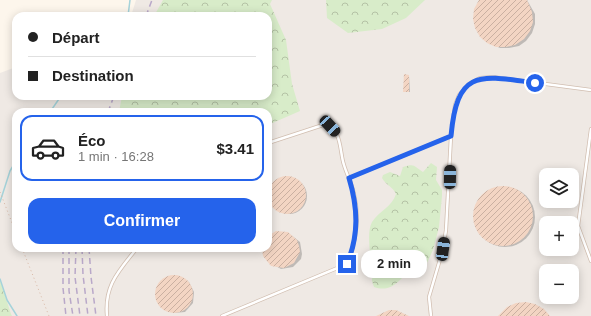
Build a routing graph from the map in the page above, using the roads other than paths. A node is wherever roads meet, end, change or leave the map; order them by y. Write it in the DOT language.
graph roads {
  1 [pos="591,90"];
  2 [pos="591,130"];
  3 [pos="451,136"];
  4 [pos="272,141"];
  5 [pos="349,178"];
  6 [pos="135,252"];
  7 [pos="591,259"];
  8 [pos="107,316"];
  9 [pos="222,316"];
  10 [pos="431,316"];
  1 -- 3 [label="lane"];
  2 -- 7 [label="lane"];
  3 -- 5 [label="lane"];
  3 -- 10 [label="lane"];
  4 -- 5 [label="lane"];
  5 -- 9 [label="lane"];
  6 -- 8 [label="lane"];
}
